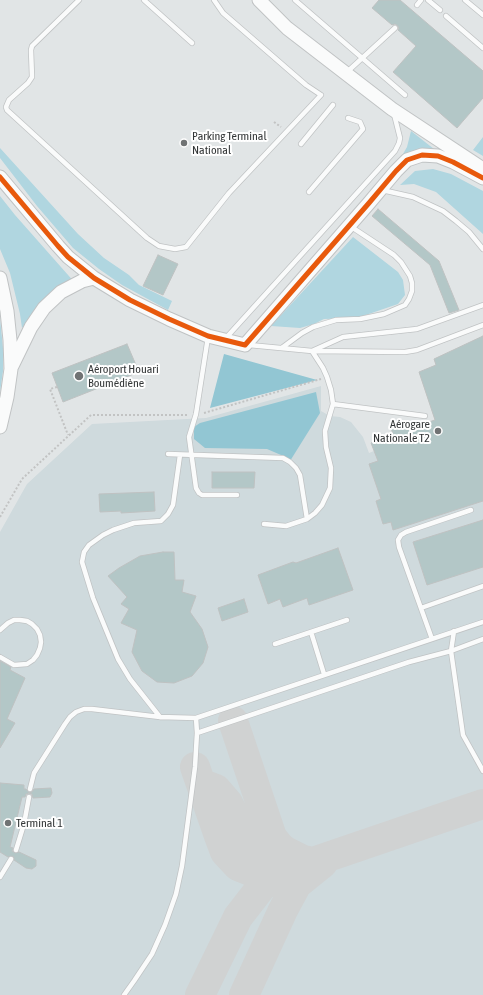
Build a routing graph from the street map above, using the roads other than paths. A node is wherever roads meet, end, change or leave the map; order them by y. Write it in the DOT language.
graph roads {
  1 [pos="80,0"];
  2 [pos="144,0"];
  3 [pos="214,0"];
  4 [pos="259,0"];
  5 [pos="295,0"];
  6 [pos="421,0"];
  7 [pos="428,0"];
  8 [pos="465,0"];
  9 [pos="417,5"];
  10 [pos="440,10"];
  11 [pos="483,15"];
  12 [pos="446,16"];
  13 [pos="395,28"];
  14 [pos="192,42"];
  15 [pos="483,48"];
  16 [pos="363,58"];
  17 [pos="346,74"];
  18 [pos="404,95"];
  19 [pos="333,106"];
  20 [pos="392,109"];
  21 [pos="348,118"];
  22 [pos="301,144"];
  23 [pos="483,169"];
  24 [pos="0,177"];
  25 [pos="483,178"];
  26 [pos="380,190"];
  27 [pos="309,192"];
  28 [pos="349,225"];
  29 [pos="483,249"];
  30 [pos="0,278"];
  31 [pos="94,278"];
  32 [pos="483,305"];
  33 [pos="483,325"];
  34 [pos="208,336"];
  35 [pos="224,340"];
  36 [pos="245,345"];
  37 [pos="283,347"];
  38 [pos="312,351"];
  39 [pos="11,369"];
  40 [pos="333,404"];
  41 [pos="425,416"];
  42 [pos="0,427"];
  43 [pos="168,454"];
  44 [pos="180,454"];
  45 [pos="191,455"];
  46 [pos="237,495"];
  47 [pos="471,510"];
  48 [pos="307,519"];
  49 [pos="264,524"];
  50 [pos="483,586"];
  51 [pos="421,608"];
  52 [pos="347,620"];
  53 [pos="483,622"];
  54 [pos="0,630"];
  55 [pos="454,631"];
  56 [pos="310,632"];
  57 [pos="432,639"];
  58 [pos="483,639"];
  59 [pos="275,644"];
  60 [pos="450,651"];
  61 [pos="0,657"];
  62 [pos="324,674"];
  63 [pos="160,717"];
  64 [pos="196,718"];
  65 [pos="197,733"];
  66 [pos="483,771"];
  67 [pos="30,789"];
  68 [pos="29,797"];
  69 [pos="16,850"];
  70 [pos="11,859"];
  71 [pos="0,876"];
  72 [pos="124,995"];
  1 -- 3 [label="lane"];
  2 -- 14 [label="lane"];
  4 -- 17 [label="street"];
  5 -- 16 [label="lane"];
  6 -- 9 [label="lane"];
  7 -- 10 [label="lane"];
  8 -- 11 [label="lane"];
  12 -- 15 [label="lane"];
  13 -- 16 [label="lane"];
  16 -- 17 [label="lane"];
  16 -- 18 [label="lane"];
  17 -- 20 [label="street"];
  19 -- 22 [label="lane"];
  20 -- 23 [label="street"];
  20 -- 35 [label="lane"];
  21 -- 27 [label="lane"];
  24 -- 31 [label="street"];
  25 -- 26 [label="street"];
  26 -- 28 [label="street"];
  26 -- 29 [label="lane"];
  28 -- 36 [label="street"];
  28 -- 37 [label="lane"];
  30 -- 39 [label="street"];
  31 -- 34 [label="street"];
  31 -- 39 [label="street"];
  32 -- 38 [label="lane"];
  33 -- 38 [label="lane"];
  34 -- 35 [label="street"];
  34 -- 45 [label="lane"];
  35 -- 36 [label="street"];
  36 -- 37 [label="lane"];
  37 -- 38 [label="lane"];
  38 -- 40 [label="lane"];
  39 -- 42 [label="street"];
  40 -- 41 [label="lane"];
  40 -- 48 [label="lane"];
  43 -- 44 [label="lane"];
  44 -- 45 [label="lane"];
  44 -- 63 [label="lane"];
  45 -- 46 [label="lane"];
  45 -- 48 [label="lane"];
  47 -- 51 [label="lane"];
  48 -- 49 [label="lane"];
  50 -- 51 [label="lane"];
  51 -- 57 [label="lane"];
  52 -- 56 [label="lane"];
  53 -- 55 [label="lane"];
  54 -- 61 [label="lane"];
  55 -- 57 [label="lane"];
  55 -- 60 [label="lane"];
  56 -- 59 [label="lane"];
  56 -- 62 [label="lane"];
  57 -- 62 [label="lane"];
  58 -- 60 [label="lane"];
  60 -- 65 [label="lane"];
  60 -- 66 [label="lane"];
  62 -- 64 [label="lane"];
  63 -- 64 [label="lane"];
  63 -- 67 [label="lane"];
  64 -- 65 [label="lane"];
  65 -- 72 [label="lane"];
  68 -- 69 [label="lane"];
  70 -- 71 [label="lane"];
}
